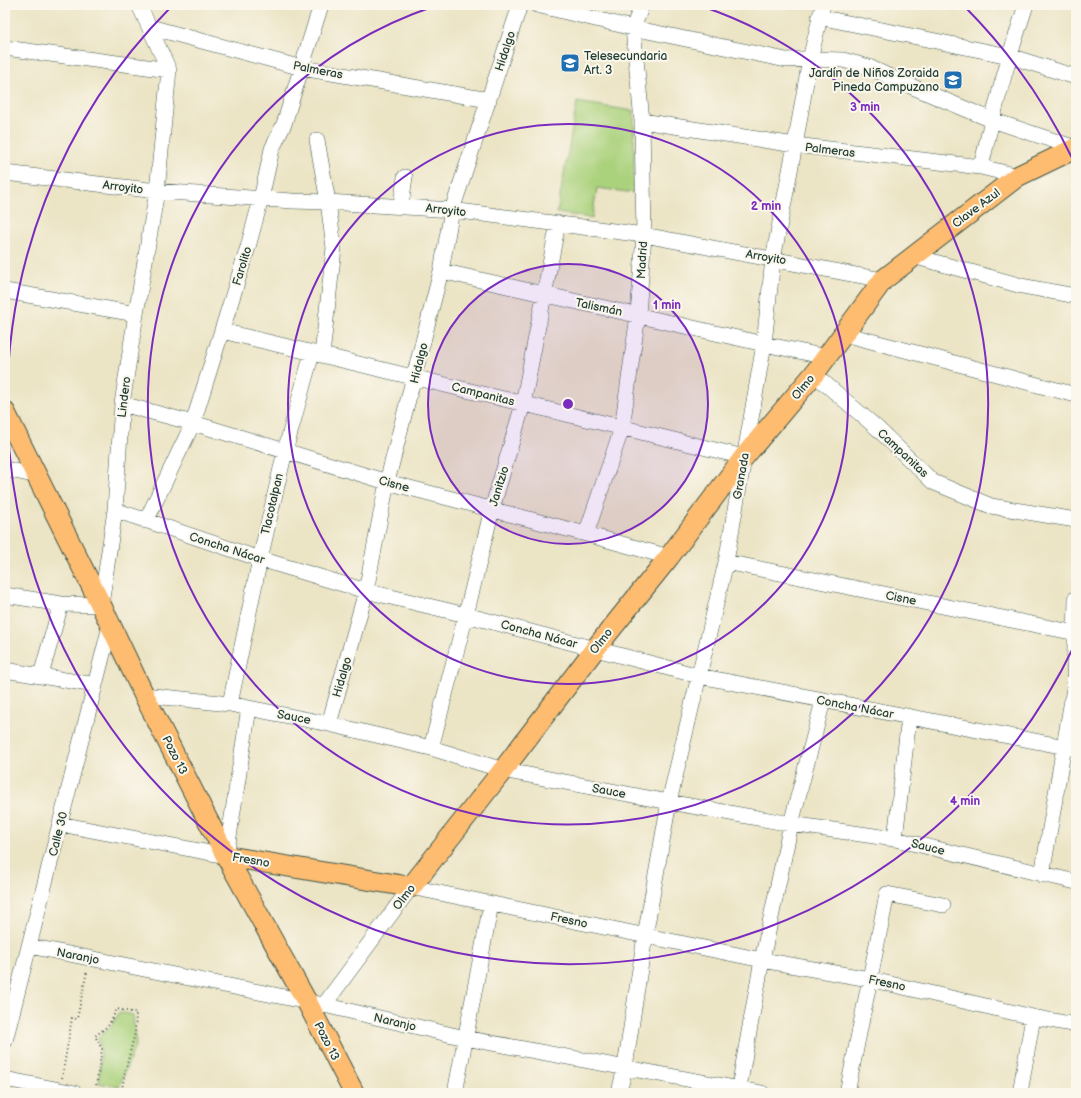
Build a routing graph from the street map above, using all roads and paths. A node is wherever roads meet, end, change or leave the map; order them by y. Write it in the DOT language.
graph roads {
  1 [pos="139,5"];
  2 [pos="321,5"];
  3 [pos="520,5"];
  4 [pos="537,5"];
  5 [pos="642,5"];
  6 [pos="1026,5"];
  7 [pos="821,11"];
  8 [pos="150,27"];
  9 [pos="633,28"];
  10 [pos="5,48"];
  11 [pos="1009,56"];
  12 [pos="810,59"];
  13 [pos="302,68"];
  14 [pos="169,70"];
  15 [pos="1076,77"];
  16 [pos="489,100"];
  17 [pos="992,120"];
  18 [pos="642,121"];
  19 [pos="317,140"];
  20 [pos="795,145"];
  21 [pos="1076,148"];
  22 [pos="981,167"];
  23 [pos="5,173"];
  24 [pos="1018,176"];
  25 [pos="405,177"];
  26 [pos="157,191"];
  27 [pos="261,199"];
  28 [pos="328,202"];
  29 [pos="401,206"];
  30 [pos="452,210"];
  31 [pos="558,223"];
  32 [pos="644,235"];
  33 [pos="914,256"];
  34 [pos="773,258"];
  35 [pos="441,271"];
  36 [pos="883,280"];
  37 [pos="5,291"];
  38 [pos="543,295"];
  39 [pos="1076,296"];
  40 [pos="136,314"];
  41 [pos="638,315"];
  42 [pos="222,331"];
  43 [pos="844,334"];
  44 [pos="764,344"];
  45 [pos="317,354"];
  46 [pos="827,358"];
  47 [pos="814,374"];
  48 [pos="415,378"];
  49 [pos="1076,395"];
  50 [pos="122,404"];
  51 [pos="523,404"];
  52 [pos="5,412"];
  53 [pos="193,423"];
  54 [pos="622,428"];
  55 [pos="285,450"];
  56 [pos="744,458"];
  57 [pos="5,469"];
  58 [pos="38,476"];
  59 [pos="387,482"];
  60 [pos="492,509"];
  61 [pos="115,510"];
  62 [pos="1076,520"];
  63 [pos="146,521"];
  64 [pos="586,534"];
  65 [pos="669,557"];
  66 [pos="260,559"];
  67 [pos="726,562"];
  68 [pos="366,591"];
  69 [pos="5,595"];
  70 [pos="1076,598"];
  71 [pos="61,604"];
  72 [pos="101,605"];
  73 [pos="466,615"];
  74 [pos="110,626"];
  75 [pos="1075,633"];
  76 [pos="595,649"];
  77 [pos="5,670"];
  78 [pos="41,675"];
  79 [pos="699,676"];
  80 [pos="95,685"];
  81 [pos="144,695"];
  82 [pos="823,701"];
  83 [pos="230,704"];
  84 [pos="249,708"];
  85 [pos="909,717"];
  86 [pos="329,724"];
  87 [pos="431,748"];
  88 [pos="1070,748"];
  89 [pos="502,770"];
  90 [pos="669,802"];
  91 [pos="60,824"];
  92 [pos="791,824"];
  93 [pos="895,839"];
  94 [pos="226,856"];
  95 [pos="1042,874"];
  96 [pos="1076,882"];
  97 [pos="411,887"];
  98 [pos="491,904"];
  99 [pos="943,905"];
  100 [pos="645,936"];
  101 [pos="29,946"];
  102 [pos="89,958"];
  103 [pos="762,960"];
  104 [pos="869,979"];
  105 [pos="316,1004"];
  106 [pos="1033,1017"];
  107 [pos="1076,1025"];
  108 [pos="465,1038"];
  109 [pos="5,1041"];
  110 [pos="625,1067"];
  111 [pos="5,1079"];
  112 [pos="60,1090"];
  113 [pos="739,1091"];
  114 [pos="75,1093"];
  115 [pos="95,1093"];
  116 [pos="121,1093"];
  117 [pos="354,1093"];
  118 [pos="455,1093"];
  119 [pos="619,1093"];
  120 [pos="762,1093"];
  121 [pos="847,1093"];
  122 [pos="1020,1093"];
  1 -- 8 [label="street"];
  2 -- 13 [label="street, Farolito"];
  3 -- 16 [label="street, Hidalgo"];
  4 -- 9 [label="street"];
  5 -- 9 [label="street, Madrid"];
  6 -- 11 [label="street"];
  7 -- 11 [label="street"];
  7 -- 12 [label="street, Granada"];
  8 -- 13 [label="street, Palmeras"];
  8 -- 14 [label="street"];
  9 -- 12 [label="street"];
  9 -- 18 [label="street, Madrid"];
  10 -- 14 [label="street"];
  11 -- 15 [label="street"];
  11 -- 17 [label="street"];
  12 -- 17 [label="street"];
  12 -- 20 [label="street, Granada"];
  13 -- 16 [label="street, Palmeras"];
  13 -- 27 [label="street, Farolito"];
  14 -- 26 [label="street, Lindero"];
  16 -- 30 [label="street, Hidalgo"];
  17 -- 21 [label="street"];
  17 -- 22 [label="street"];
  18 -- 20 [label="street, Palmeras"];
  18 -- 32 [label="street, Madrid"];
  19 -- 28 [label="street, Tlacotalpan"];
  20 -- 22 [label="street, Palmeras"];
  20 -- 34 [label="street, Granada"];
  21 -- 24 [label="main road, Clave Azul"];
  22 -- 24 [label="street, Palmeras"];
  23 -- 26 [label="street, Arroyito"];
  24 -- 33 [label="main road, Clave Azul"];
  25 -- 29 [label="street"];
  26 -- 27 [label="street, Arroyito"];
  26 -- 40 [label="street, Lindero"];
  27 -- 28 [label="street, Arroyito"];
  27 -- 42 [label="street, Farolito"];
  28 -- 29 [label="street, Arroyito"];
  28 -- 45 [label="street, Tlacotalpan"];
  29 -- 30 [label="street, Arroyito"];
  30 -- 31 [label="street, Arroyito"];
  30 -- 35 [label="street, Hidalgo"];
  31 -- 32 [label="street, Arroyito"];
  31 -- 38 [label="street, Janitzio"];
  32 -- 34 [label="street, Arroyito"];
  32 -- 41 [label="street, Madrid"];
  33 -- 36 [label="main road, Clave Azul"];
  33 -- 39 [label="street"];
  34 -- 36 [label="street, Arroyito"];
  34 -- 44 [label="street, Granada"];
  35 -- 38 [label="street, Talismán"];
  35 -- 48 [label="street, Hidalgo"];
  36 -- 43 [label="main road, Olmo"];
  37 -- 40 [label="street"];
  38 -- 41 [label="street, Talismán"];
  38 -- 51 [label="street, Janitzio"];
  40 -- 50 [label="street, Lindero"];
  41 -- 44 [label="street, Talismán"];
  41 -- 54 [label="street, Madrid"];
  42 -- 45 [label="street, Campanitas"];
  42 -- 53 [label="street, Farolito"];
  43 -- 46 [label="main road, Olmo"];
  43 -- 49 [label="street"];
  44 -- 46 [label="street, Talismán"];
  44 -- 56 [label="street, Granada"];
  45 -- 48 [label="street, Campanitas"];
  45 -- 55 [label="street, Tlacotalpan"];
  46 -- 47 [label="main road, Olmo"];
  47 -- 56 [label="main road, Olmo"];
  47 -- 62 [label="street, Campanitas"];
  48 -- 51 [label="street, Campanitas"];
  48 -- 59 [label="street, Hidalgo"];
  50 -- 53 [label="street, Cisne"];
  50 -- 61 [label="street, Lindero"];
  51 -- 54 [label="street, Campanitas"];
  51 -- 60 [label="street, Janitzio"];
  52 -- 58 [label="main road, Pozo 13"];
  53 -- 55 [label="street, Cisne"];
  53 -- 63 [label="street, Farolito"];
  54 -- 56 [label="street, Campanitas"];
  54 -- 64 [label="street, Madrid"];
  55 -- 59 [label="street, Cisne"];
  55 -- 66 [label="street, Tlacotalpan"];
  56 -- 65 [label="main road, Olmo"];
  56 -- 67 [label="street, Granada"];
  57 -- 58 [label="street"];
  58 -- 72 [label="main road, Pozo 13"];
  59 -- 60 [label="street, Cisne"];
  59 -- 68 [label="street, Hidalgo"];
  60 -- 64 [label="street, Cisne"];
  60 -- 73 [label="street, Janitzio"];
  61 -- 63 [label="street, Concha Nácar"];
  61 -- 72 [label="street, Lindero"];
  63 -- 66 [label="street, Concha Nácar"];
  64 -- 65 [label="street, Cisne"];
  65 -- 76 [label="main road, Olmo"];
  66 -- 68 [label="street, Concha Nácar"];
  66 -- 83 [label="street, Tlacotalpan"];
  67 -- 75 [label="street, Cisne"];
  67 -- 79 [label="street, Granada"];
  68 -- 73 [label="street, Concha Nácar"];
  68 -- 86 [label="street, Hidalgo"];
  69 -- 71 [label="street"];
  70 -- 75 [label="street"];
  71 -- 72 [label="street"];
  71 -- 78 [label="street"];
  72 -- 74 [label="main road, Pozo 13"];
  73 -- 76 [label="street, Concha Nácar"];
  73 -- 87 [label="street, Janitzio"];
  74 -- 80 [label="street, Calle 30"];
  74 -- 81 [label="main road, Pozo 13"];
  75 -- 88 [label="street"];
  76 -- 79 [label="street, Concha Nácar"];
  76 -- 89 [label="main road, Olmo"];
  77 -- 78 [label="street"];
  78 -- 80 [label="street"];
  79 -- 82 [label="street, Concha Nácar"];
  79 -- 90 [label="street, Granada"];
  80 -- 91 [label="street, Calle 30"];
  81 -- 83 [label="street, Sauce"];
  81 -- 94 [label="main road, Pozo 13"];
  82 -- 85 [label="street, Concha Nácar"];
  82 -- 92 [label="street"];
  83 -- 84 [label="street, Sauce"];
  84 -- 86 [label="street, Sauce"];
  84 -- 94 [label="street"];
  85 -- 88 [label="street, Concha Nácar"];
  85 -- 93 [label="street"];
  86 -- 87 [label="street, Sauce"];
  87 -- 89 [label="street, Sauce"];
  88 -- 95 [label="street"];
  89 -- 90 [label="street, Sauce"];
  89 -- 97 [label="main road, Olmo"];
  90 -- 92 [label="street, Sauce"];
  90 -- 100 [label="street, Granada"];
  91 -- 94 [label="street, Fresno"];
  91 -- 101 [label="street, Calle 30"];
  92 -- 93 [label="street, Sauce"];
  92 -- 103 [label="street"];
  93 -- 95 [label="street, Sauce"];
  94 -- 97 [label="main road, Fresno"];
  94 -- 105 [label="main road, Pozo 13"];
  95 -- 96 [label="street, Sauce"];
  97 -- 98 [label="street, Fresno"];
  97 -- 105 [label="street, Olmo"];
  98 -- 100 [label="street, Fresno"];
  98 -- 108 [label="street"];
  99 -- 104 [label="street"];
  100 -- 103 [label="street, Fresno"];
  100 -- 110 [label="street, Granada"];
  101 -- 102 [label="street, Naranjo"];
  101 -- 109 [label="street, Calle 30"];
  102 -- 105 [label="street, Naranjo"];
  102 -- 112 [label="path"];
  103 -- 104 [label="street, Fresno"];
  103 -- 113 [label="street"];
  104 -- 106 [label="street, Fresno"];
  104 -- 121 [label="street"];
  105 -- 108 [label="street, Naranjo"];
  105 -- 117 [label="main road, Pozo 13"];
  106 -- 107 [label="street, Fresno"];
  106 -- 122 [label="street"];
  108 -- 110 [label="street, Naranjo"];
  108 -- 118 [label="street"];
  110 -- 113 [label="street, Naranjo"];
  110 -- 119 [label="street, Granada"];
  111 -- 112 [label="street"];
  112 -- 114 [label="street"];
  113 -- 120 [label="street, Naranjo"];
  115 -- 116 [label="path"];
}
